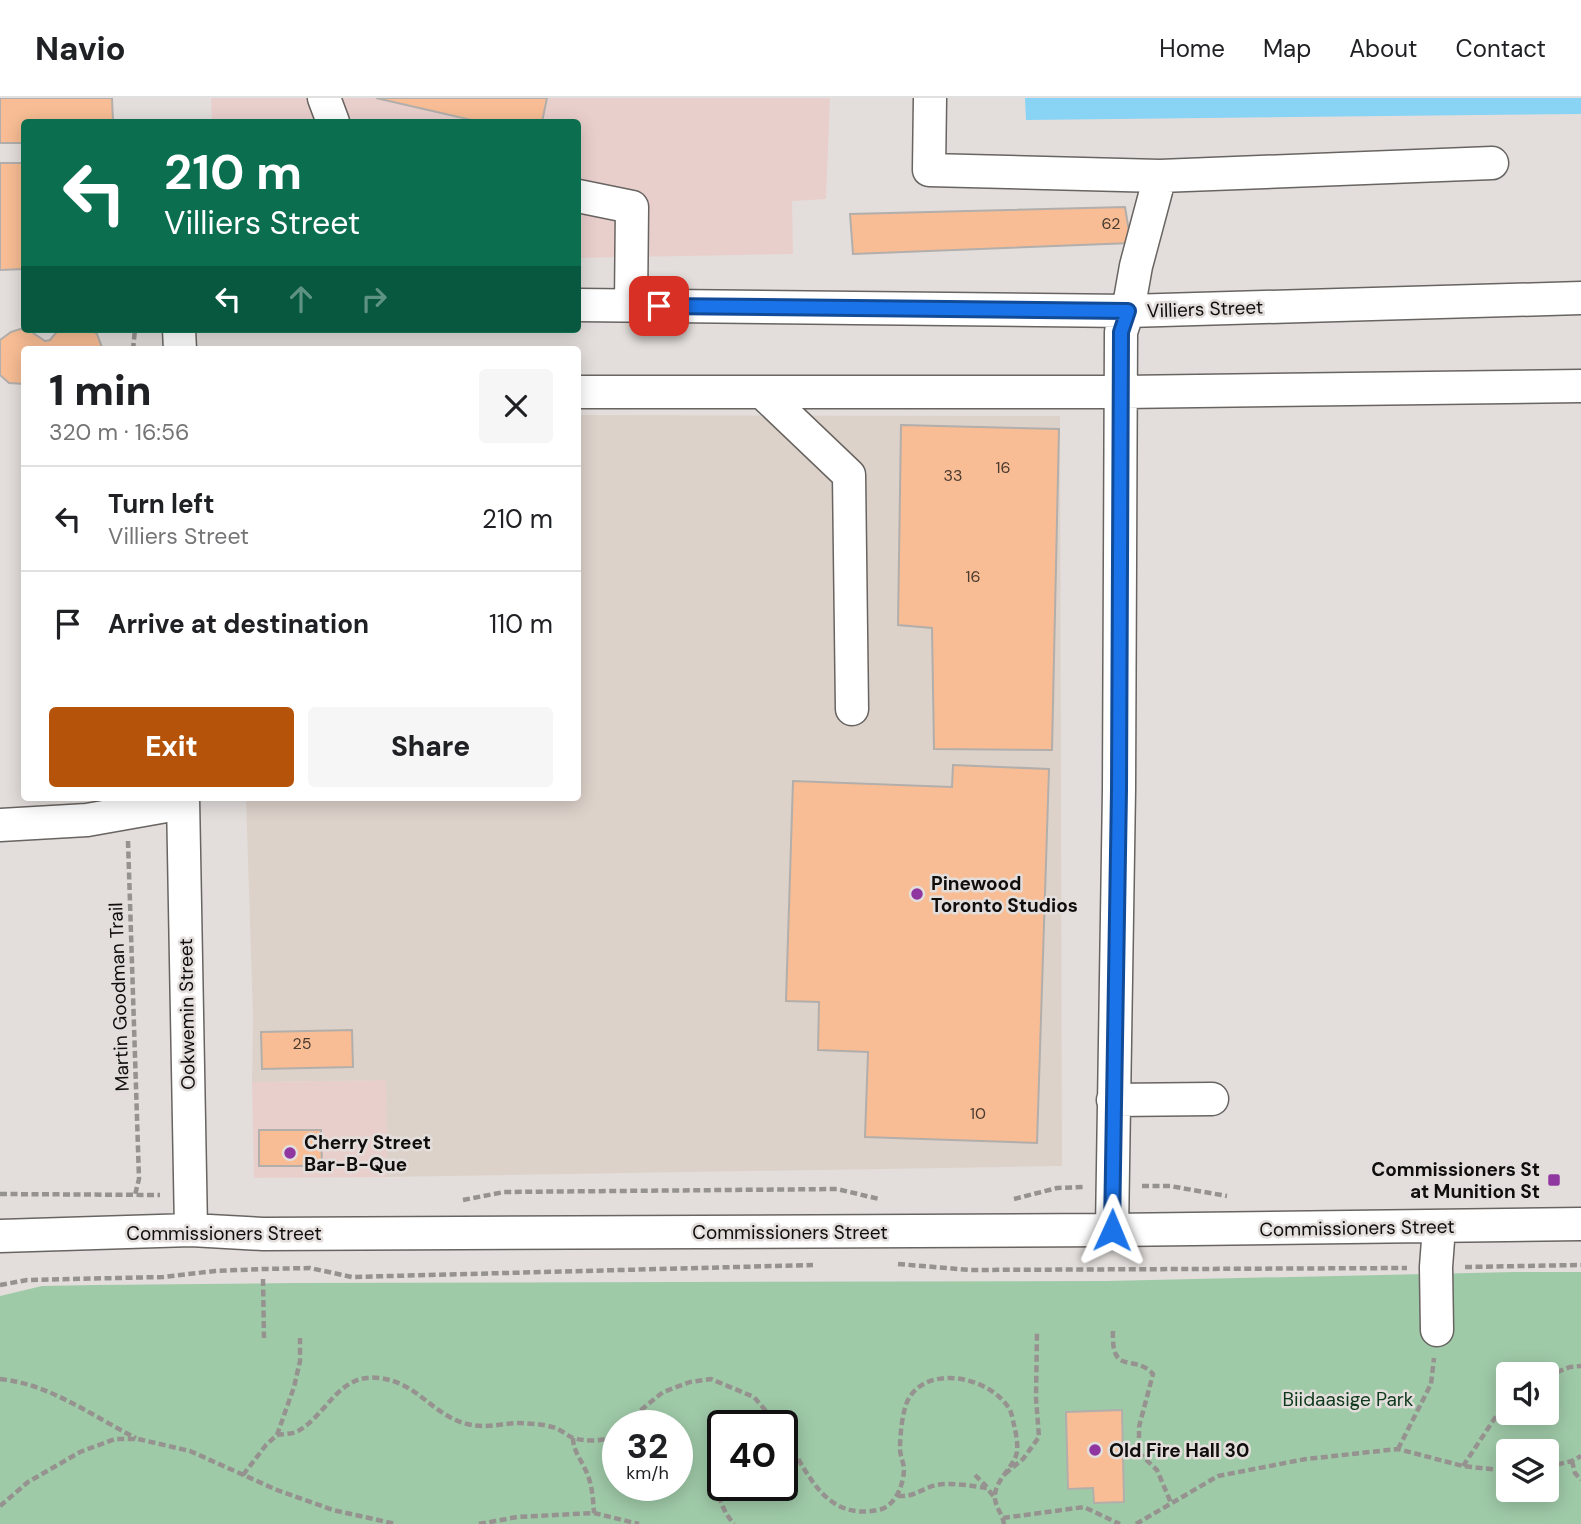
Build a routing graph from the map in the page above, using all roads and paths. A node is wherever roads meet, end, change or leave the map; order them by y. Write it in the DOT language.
graph roads {
  1 [pos="324,98"];
  2 [pos="930,98"];
  3 [pos="332,119"];
  4 [pos="1492,163"];
  5 [pos="1160,176"];
  6 [pos="581,197"];
  7 [pos="1581,298"];
  8 [pos="581,305"];
  9 [pos="631,305"];
  10 [pos="1128,311"];
  11 [pos="1581,386"];
  12 [pos="581,392"];
  13 [pos="762,392"];
  14 [pos="1123,392"];
  15 [pos="852,709"];
  16 [pos="183,801"];
  17 [pos="127,815"];
  18 [pos="0,825"];
  19 [pos="1212,1099"];
  20 [pos="1113,1100"];
  21 [pos="1113,1187"];
  22 [pos="0,1194"];
  23 [pos="1228,1196"];
  24 [pos="882,1199"];
  25 [pos="1012,1199"];
  26 [pos="452,1202"];
  27 [pos="1581,1224"];
  28 [pos="1440,1227"];
  29 [pos="191,1230"];
  30 [pos="1112,1230"];
  31 [pos="0,1236"];
  32 [pos="895,1264"];
  33 [pos="815,1265"];
  34 [pos="1581,1265"];
  35 [pos="1436,1267"];
  36 [pos="263,1279"];
  37 [pos="0,1285"];
  38 [pos="1437,1330"];
  39 [pos="1037,1331"];
  40 [pos="1113,1331"];
  41 [pos="264,1338"];
  42 [pos="300,1338"];
  43 [pos="1581,1366"];
  44 [pos="1559,1371"];
  45 [pos="0,1379"];
  46 [pos="641,1410"];
  47 [pos="765,1410"];
  48 [pos="1496,1416"];
  49 [pos="277,1435"];
  50 [pos="573,1438"];
  51 [pos="602,1438"];
  52 [pos="138,1439"];
  53 [pos="1398,1449"];
  54 [pos="1581,1456"];
  55 [pos="798,1460"];
  56 [pos="1572,1461"];
  57 [pos="1559,1464"];
  58 [pos="1463,1465"];
  59 [pos="1496,1469"];
  60 [pos="243,1475"];
  61 [pos="975,1475"];
  62 [pos="1001,1477"];
  63 [pos="1581,1480"];
  64 [pos="988,1488"];
  65 [pos="898,1496"];
  66 [pos="995,1498"];
  67 [pos="722,1501"];
  68 [pos="1171,1503"];
  69 [pos="0,1506"];
  70 [pos="594,1513"];
  71 [pos="1003,1521"];
  72 [pos="396,1524"];
  73 [pos="479,1524"];
  74 [pos="639,1524"];
  75 [pos="734,1524"];
  76 [pos="1121,1524"];
  77 [pos="1136,1524"];
  1 -- 3 [label="street"];
  2 -- 5 [label="street"];
  4 -- 5 [label="street"];
  5 -- 10 [label="street"];
  6 -- 9 [label="street"];
  7 -- 10 [label="street, Villiers Street"];
  8 -- 9 [label="street, Villiers Street"];
  9 -- 10 [label="street, Villiers Street"];
  10 -- 14 [label="street"];
  11 -- 14 [label="street"];
  12 -- 13 [label="street"];
  13 -- 14 [label="street"];
  13 -- 15 [label="street"];
  14 -- 20 [label="street"];
  16 -- 17 [label="street"];
  16 -- 29 [label="street, Ookwemin Street"];
  17 -- 18 [label="street"];
  17 -- 22 [label="path, Martin Goodman Trail"];
  19 -- 20 [label="street"];
  20 -- 21 [label="street"];
  21 -- 23 [label="path"];
  21 -- 25 [label="path"];
  21 -- 30 [label="street"];
  24 -- 26 [label="path"];
  27 -- 28 [label="street, Commissioners Street"];
  28 -- 30 [label="street, Commissioners Street"];
  28 -- 35 [label="street"];
  29 -- 30 [label="street, Commissioners Street"];
  29 -- 31 [label="street, Commissioners Street"];
  32 -- 35 [label="path"];
  33 -- 37 [label="path"];
  34 -- 35 [label="path"];
  35 -- 38 [label="street"];
  36 -- 41 [label="path"];
  38 -- 53 [label="path"];
  39 -- 62 [label="path"];
  40 -- 68 [label="path"];
  42 -- 49 [label="path"];
  43 -- 44 [label="path"];
  45 -- 52 [label="path"];
  46 -- 47 [label="path"];
  48 -- 58 [label="path"];
  49 -- 50 [label="path"];
  49 -- 60 [label="path"];
  50 -- 51 [label="path"];
  50 -- 70 [label="path"];
  52 -- 60 [label="path"];
  52 -- 69 [label="path"];
  53 -- 58 [label="path"];
  53 -- 68 [label="path"];
  54 -- 56 [label="path"];
  55 -- 65 [label="path"];
  56 -- 57 [label="path"];
  56 -- 63 [label="path"];
  58 -- 59 [label="path"];
  60 -- 72 [label="path"];
  61 -- 64 [label="path"];
  62 -- 65 [label="path"];
  62 -- 66 [label="path"];
  64 -- 65 [label="path"];
  64 -- 66 [label="path"];
  66 -- 71 [label="path"];
  67 -- 75 [label="path"];
  68 -- 77 [label="path"];
  70 -- 73 [label="path"];
  70 -- 74 [label="path"];
  71 -- 76 [label="path"];
}
